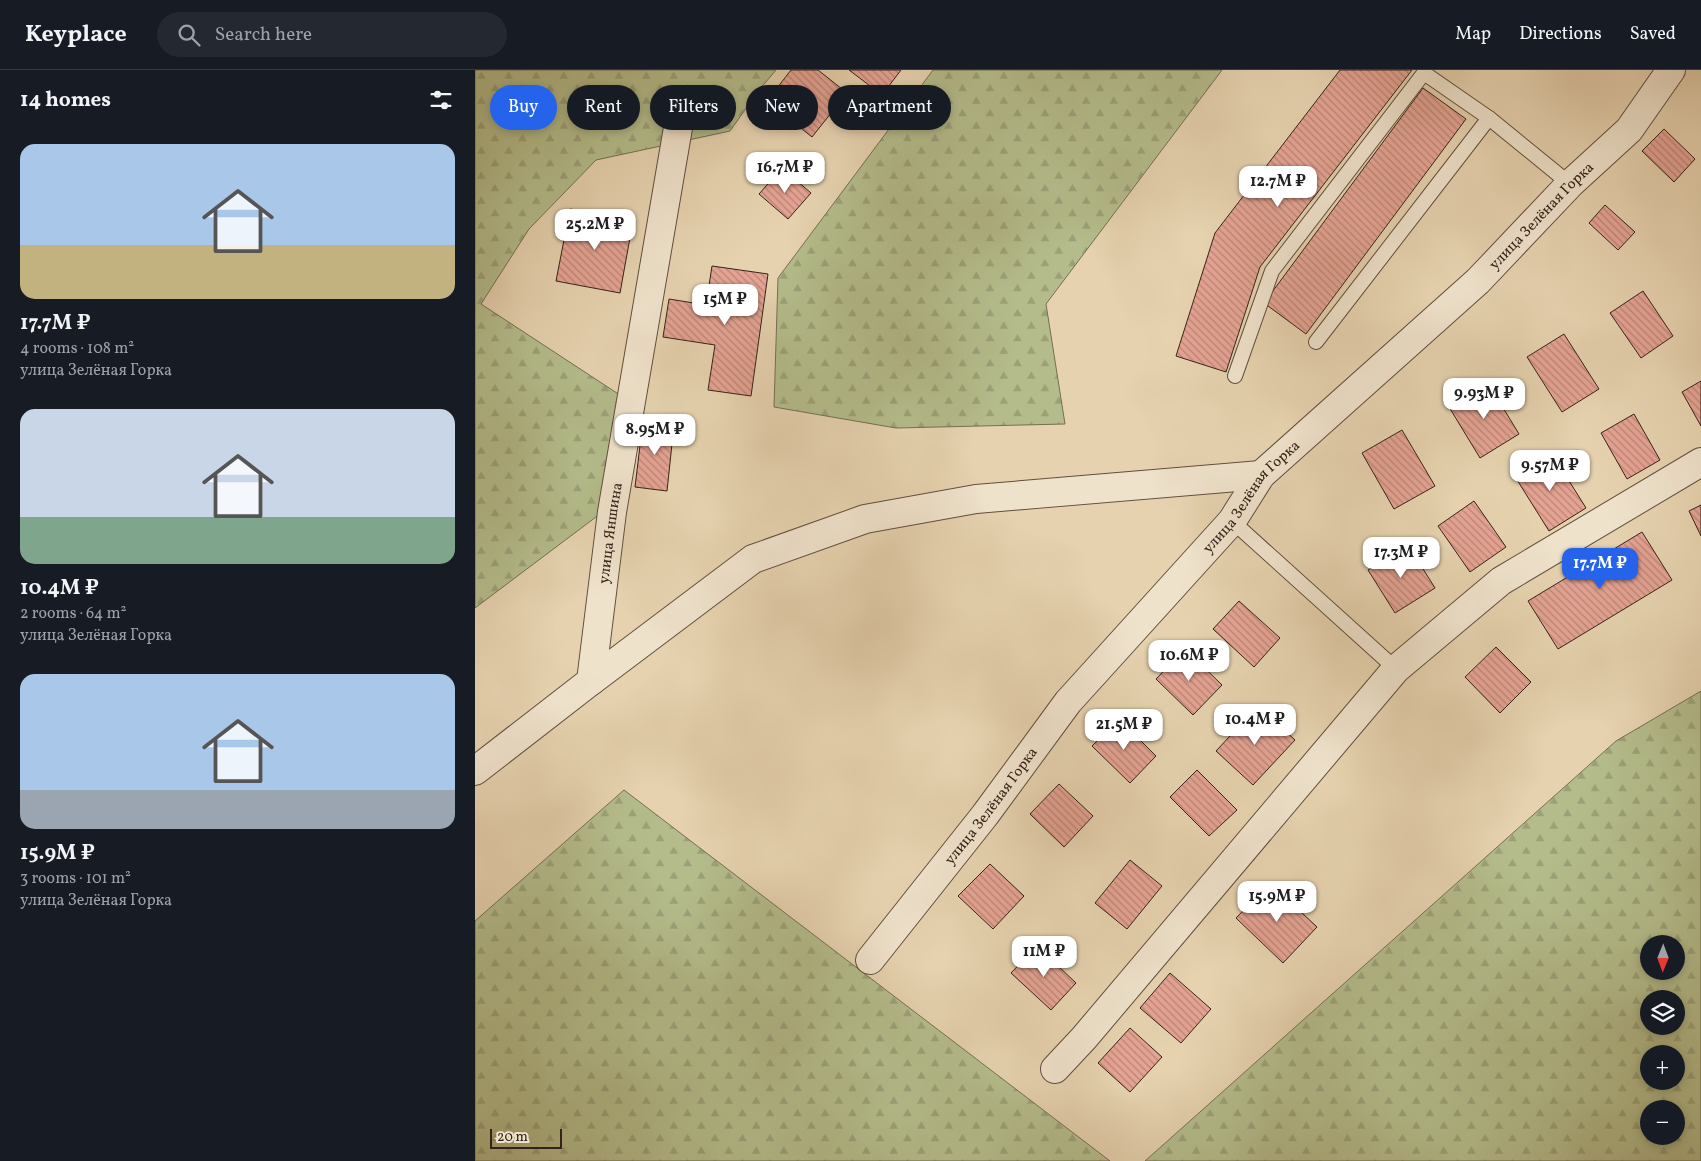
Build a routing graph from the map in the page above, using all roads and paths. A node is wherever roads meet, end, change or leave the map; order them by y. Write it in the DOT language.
graph roads {
  1 [pos="1671,70"];
  2 [pos="1489,118"];
  3 [pos="678,130"];
  4 [pos="1571,184"];
  5 [pos="1316,342"];
  6 [pos="1235,376"];
  7 [pos="1701,462"];
  8 [pos="1261,475"];
  9 [pos="1232,521"];
  10 [pos="1396,670"];
  11 [pos="591,680"];
  12 [pos="475,771"];
  13 [pos="870,960"];
  14 [pos="1055,1069"];
  1 -- 4 [label="street, улица Зелёная Горка"];
  2 -- 4 [label="lane"];
  2 -- 5 [label="lane"];
  2 -- 6 [label="lane"];
  3 -- 11 [label="street, улица Яншина"];
  4 -- 8 [label="street, улица Зелёная Горка"];
  7 -- 10 [label="street"];
  8 -- 9 [label="street, улица Зелёная Горка"];
  8 -- 11 [label="street"];
  9 -- 10 [label="lane"];
  9 -- 13 [label="street, улица Зелёная Горка"];
  10 -- 14 [label="street"];
  11 -- 12 [label="street"];
}
